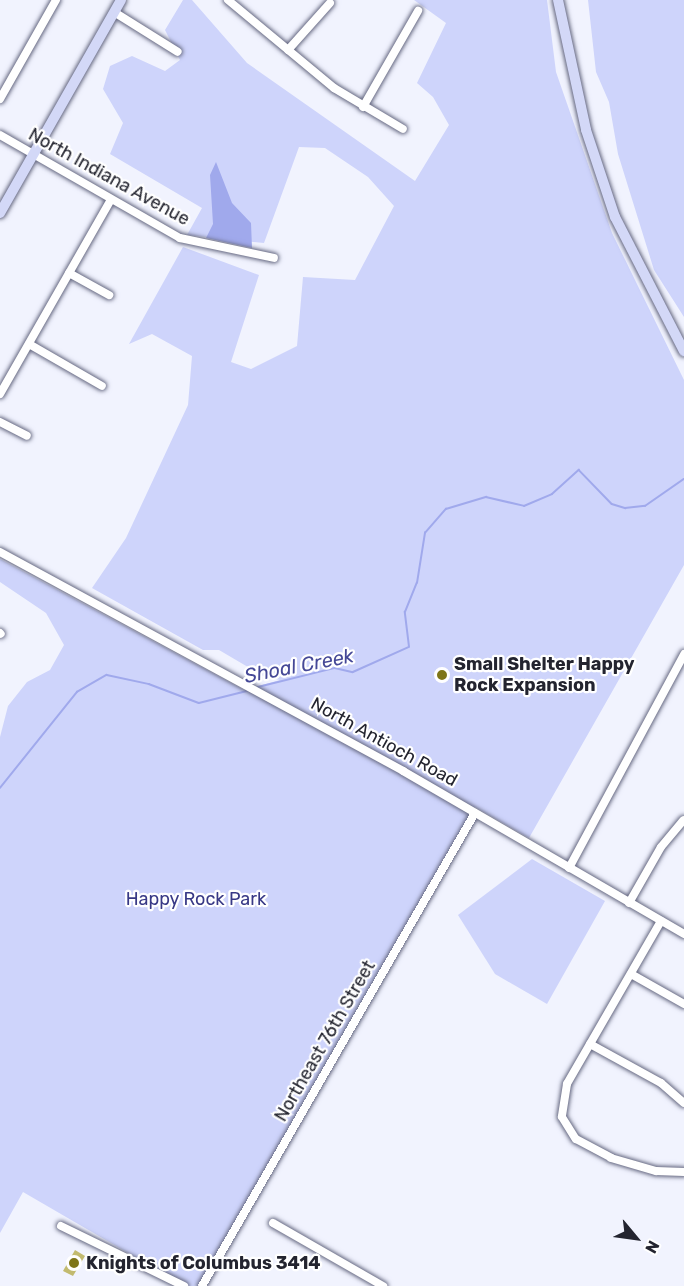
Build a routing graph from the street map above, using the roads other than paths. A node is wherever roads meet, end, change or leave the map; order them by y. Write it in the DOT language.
graph roads {
  1 [pos="56,0"];
  2 [pos="121,0"];
  3 [pos="228,0"];
  4 [pos="558,0"];
  5 [pos="330,3"];
  6 [pos="418,11"];
  7 [pos="114,12"];
  8 [pos="288,50"];
  9 [pos="178,52"];
  10 [pos="0,99"];
  11 [pos="363,107"];
  12 [pos="403,129"];
  13 [pos="0,135"];
  14 [pos="33,154"];
  15 [pos="110,201"];
  16 [pos="0,213"];
  17 [pos="274,258"];
  18 [pos="69,273"];
  19 [pos="109,295"];
  20 [pos="29,344"];
  21 [pos="684,351"];
  22 [pos="102,386"];
  23 [pos="0,394"];
  24 [pos="0,422"];
  25 [pos="27,436"];
  26 [pos="0,552"];
  27 [pos="684,654"];
  28 [pos="475,813"];
  29 [pos="684,820"];
  30 [pos="569,868"];
  31 [pos="629,903"];
  32 [pos="661,921"];
  33 [pos="684,934"];
  34 [pos="631,974"];
  35 [pos="684,1004"];
  36 [pos="590,1044"];
  37 [pos="684,1103"];
  38 [pos="684,1172"];
  39 [pos="273,1223"];
  40 [pos="61,1226"];
  41 [pos="184,1286"];
  42 [pos="202,1286"];
  43 [pos="383,1286"];
  1 -- 10 [label="street"];
  2 -- 7 [label="main road"];
  3 -- 8 [label="street"];
  4 -- 21 [label="main road"];
  5 -- 8 [label="street"];
  6 -- 11 [label="street"];
  7 -- 9 [label="street"];
  7 -- 14 [label="main road"];
  8 -- 11 [label="street"];
  11 -- 12 [label="street"];
  13 -- 14 [label="street, North Indiana Avenue"];
  14 -- 15 [label="street, North Indiana Avenue"];
  14 -- 16 [label="main road"];
  15 -- 17 [label="street, North Indiana Avenue"];
  15 -- 18 [label="street"];
  18 -- 19 [label="street"];
  18 -- 20 [label="street"];
  20 -- 22 [label="street"];
  20 -- 23 [label="street"];
  24 -- 25 [label="street"];
  26 -- 28 [label="street, North Antioch Road"];
  27 -- 30 [label="street"];
  28 -- 30 [label="street, North Antioch Road"];
  28 -- 42 [label="street, Northeast 76th Street"];
  29 -- 31 [label="street"];
  30 -- 31 [label="street, North Antioch Road"];
  31 -- 32 [label="street, North Antioch Road"];
  32 -- 33 [label="street, North Antioch Road"];
  32 -- 34 [label="street"];
  34 -- 35 [label="street"];
  34 -- 36 [label="street"];
  36 -- 37 [label="street"];
  36 -- 38 [label="street"];
  39 -- 43 [label="street"];
  40 -- 41 [label="street"];
}
